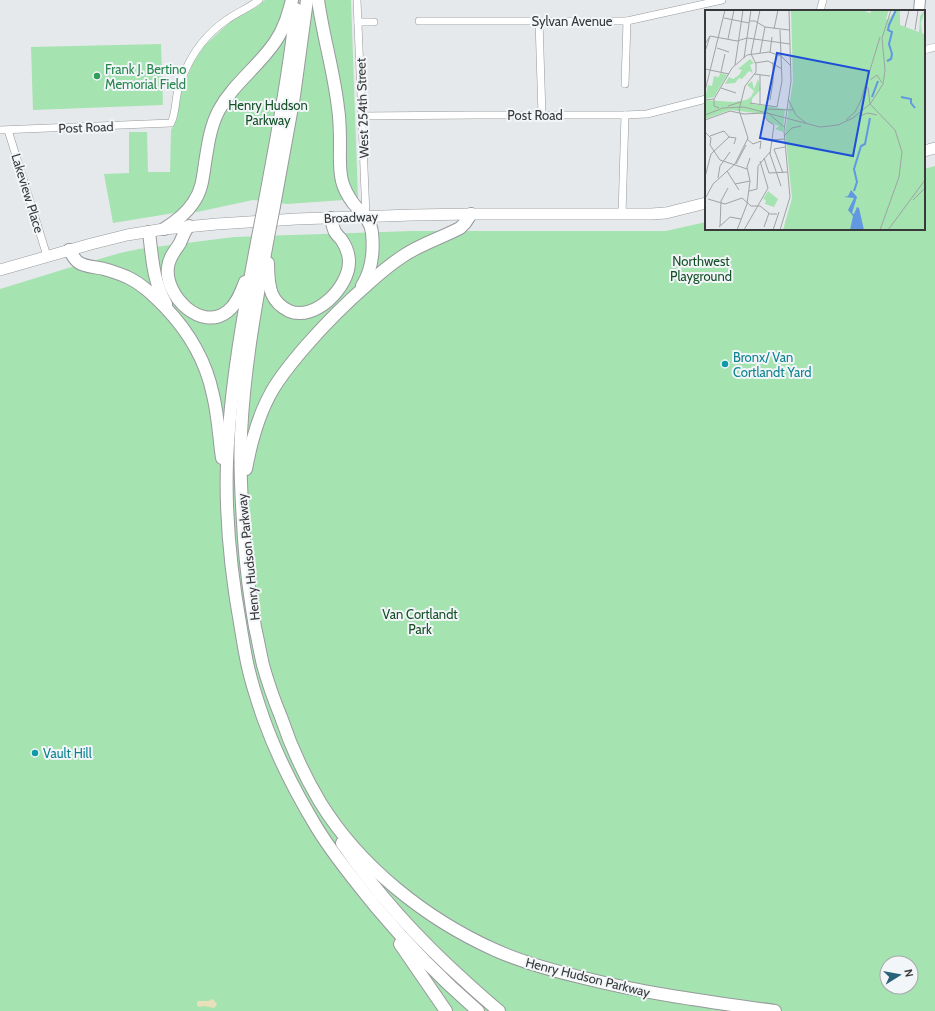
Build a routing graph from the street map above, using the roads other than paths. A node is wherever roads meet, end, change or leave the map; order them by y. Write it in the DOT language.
graph roads {
  1 [pos="259,0"];
  2 [pos="292,0"];
  3 [pos="296,0"];
  4 [pos="307,0"];
  5 [pos="318,0"];
  6 [pos="357,0"];
  7 [pos="722,0"];
  8 [pos="823,0"];
  9 [pos="920,0"];
  10 [pos="820,10"];
  11 [pos="918,10"];
  12 [pos="419,21"];
  13 [pos="539,21"];
  14 [pos="627,21"];
  15 [pos="358,22"];
  16 [pos="374,22"];
  17 [pos="935,47"];
  18 [pos="925,50"];
  19 [pos="626,84"];
  20 [pos="705,99"];
  21 [pos="542,115"];
  22 [pos="625,115"];
  23 [pos="362,116"];
  24 [pos="0,130"];
  25 [pos="8,130"];
  26 [pos="935,148"];
  27 [pos="925,151"];
  28 [pos="705,203"];
  29 [pos="269,206"];
  30 [pos="471,214"];
  31 [pos="622,215"];
  32 [pos="366,216"];
  33 [pos="330,218"];
  34 [pos="189,226"];
  35 [pos="164,230"];
  36 [pos="149,232"];
  37 [pos="263,237"];
  38 [pos="69,250"];
  39 [pos="47,256"];
  40 [pos="254,256"];
  41 [pos="0,270"];
  42 [pos="357,293"];
  43 [pos="177,320"];
  44 [pos="227,504"];
  45 [pos="242,508"];
  46 [pos="316,794"];
  47 [pos="371,900"];
  48 [pos="446,1011"];
  49 [pos="478,1011"];
  50 [pos="499,1011"];
  51 [pos="775,1011"];
  1 -- 25 [label="street, Post Road"];
  2 -- 35 [label="highway"];
  3 -- 29 [label="highway, Henry Hudson Parkway"];
  4 -- 29 [label="highway, Henry Hudson Parkway"];
  5 -- 32 [label="highway"];
  6 -- 15 [label="street, West 254th Street"];
  7 -- 14 [label="street, Sylvan Avenue"];
  8 -- 10 [label="street"];
  9 -- 11 [label="street"];
  12 -- 13 [label="street, Sylvan Avenue"];
  13 -- 14 [label="street, Sylvan Avenue"];
  13 -- 21 [label="street"];
  14 -- 19 [label="street"];
  15 -- 16 [label="street"];
  15 -- 23 [label="street, West 254th Street"];
  17 -- 18 [label="street"];
  20 -- 22 [label="street, Post Road"];
  21 -- 22 [label="street, Post Road"];
  21 -- 23 [label="street, Post Road"];
  22 -- 31 [label="street"];
  23 -- 32 [label="street, West 254th Street"];
  24 -- 25 [label="street, Post Road"];
  25 -- 39 [label="street, Lakeview Place"];
  26 -- 27 [label="main road"];
  28 -- 31 [label="main road, Broadway"];
  29 -- 37 [label="highway, Henry Hudson Parkway, bridge"];
  30 -- 31 [label="main road, Broadway"];
  30 -- 32 [label="main road, Broadway"];
  30 -- 42 [label="highway"];
  32 -- 33 [label="main road, Broadway"];
  32 -- 42 [label="highway"];
  33 -- 34 [label="main road, Broadway"];
  33 -- 37 [label="highway"];
  34 -- 35 [label="main road, Broadway"];
  34 -- 40 [label="highway"];
  35 -- 36 [label="main road, Broadway"];
  36 -- 38 [label="main road, Broadway"];
  36 -- 43 [label="highway"];
  37 -- 40 [label="highway, Henry Hudson Parkway"];
  37 -- 45 [label="highway, Henry Hudson Parkway"];
  38 -- 39 [label="main road, Broadway"];
  38 -- 43 [label="highway"];
  39 -- 41 [label="main road, Broadway"];
  40 -- 44 [label="highway, Henry Hudson Parkway"];
  42 -- 45 [label="highway"];
  43 -- 44 [label="highway"];
  44 -- 47 [label="highway, Henry Hudson Parkway"];
  45 -- 46 [label="highway, Henry Hudson Parkway"];
  46 -- 50 [label="highway"];
  46 -- 51 [label="highway, Henry Hudson Parkway"];
  47 -- 48 [label="highway"];
  47 -- 49 [label="highway, Henry Hudson Parkway"];
}
